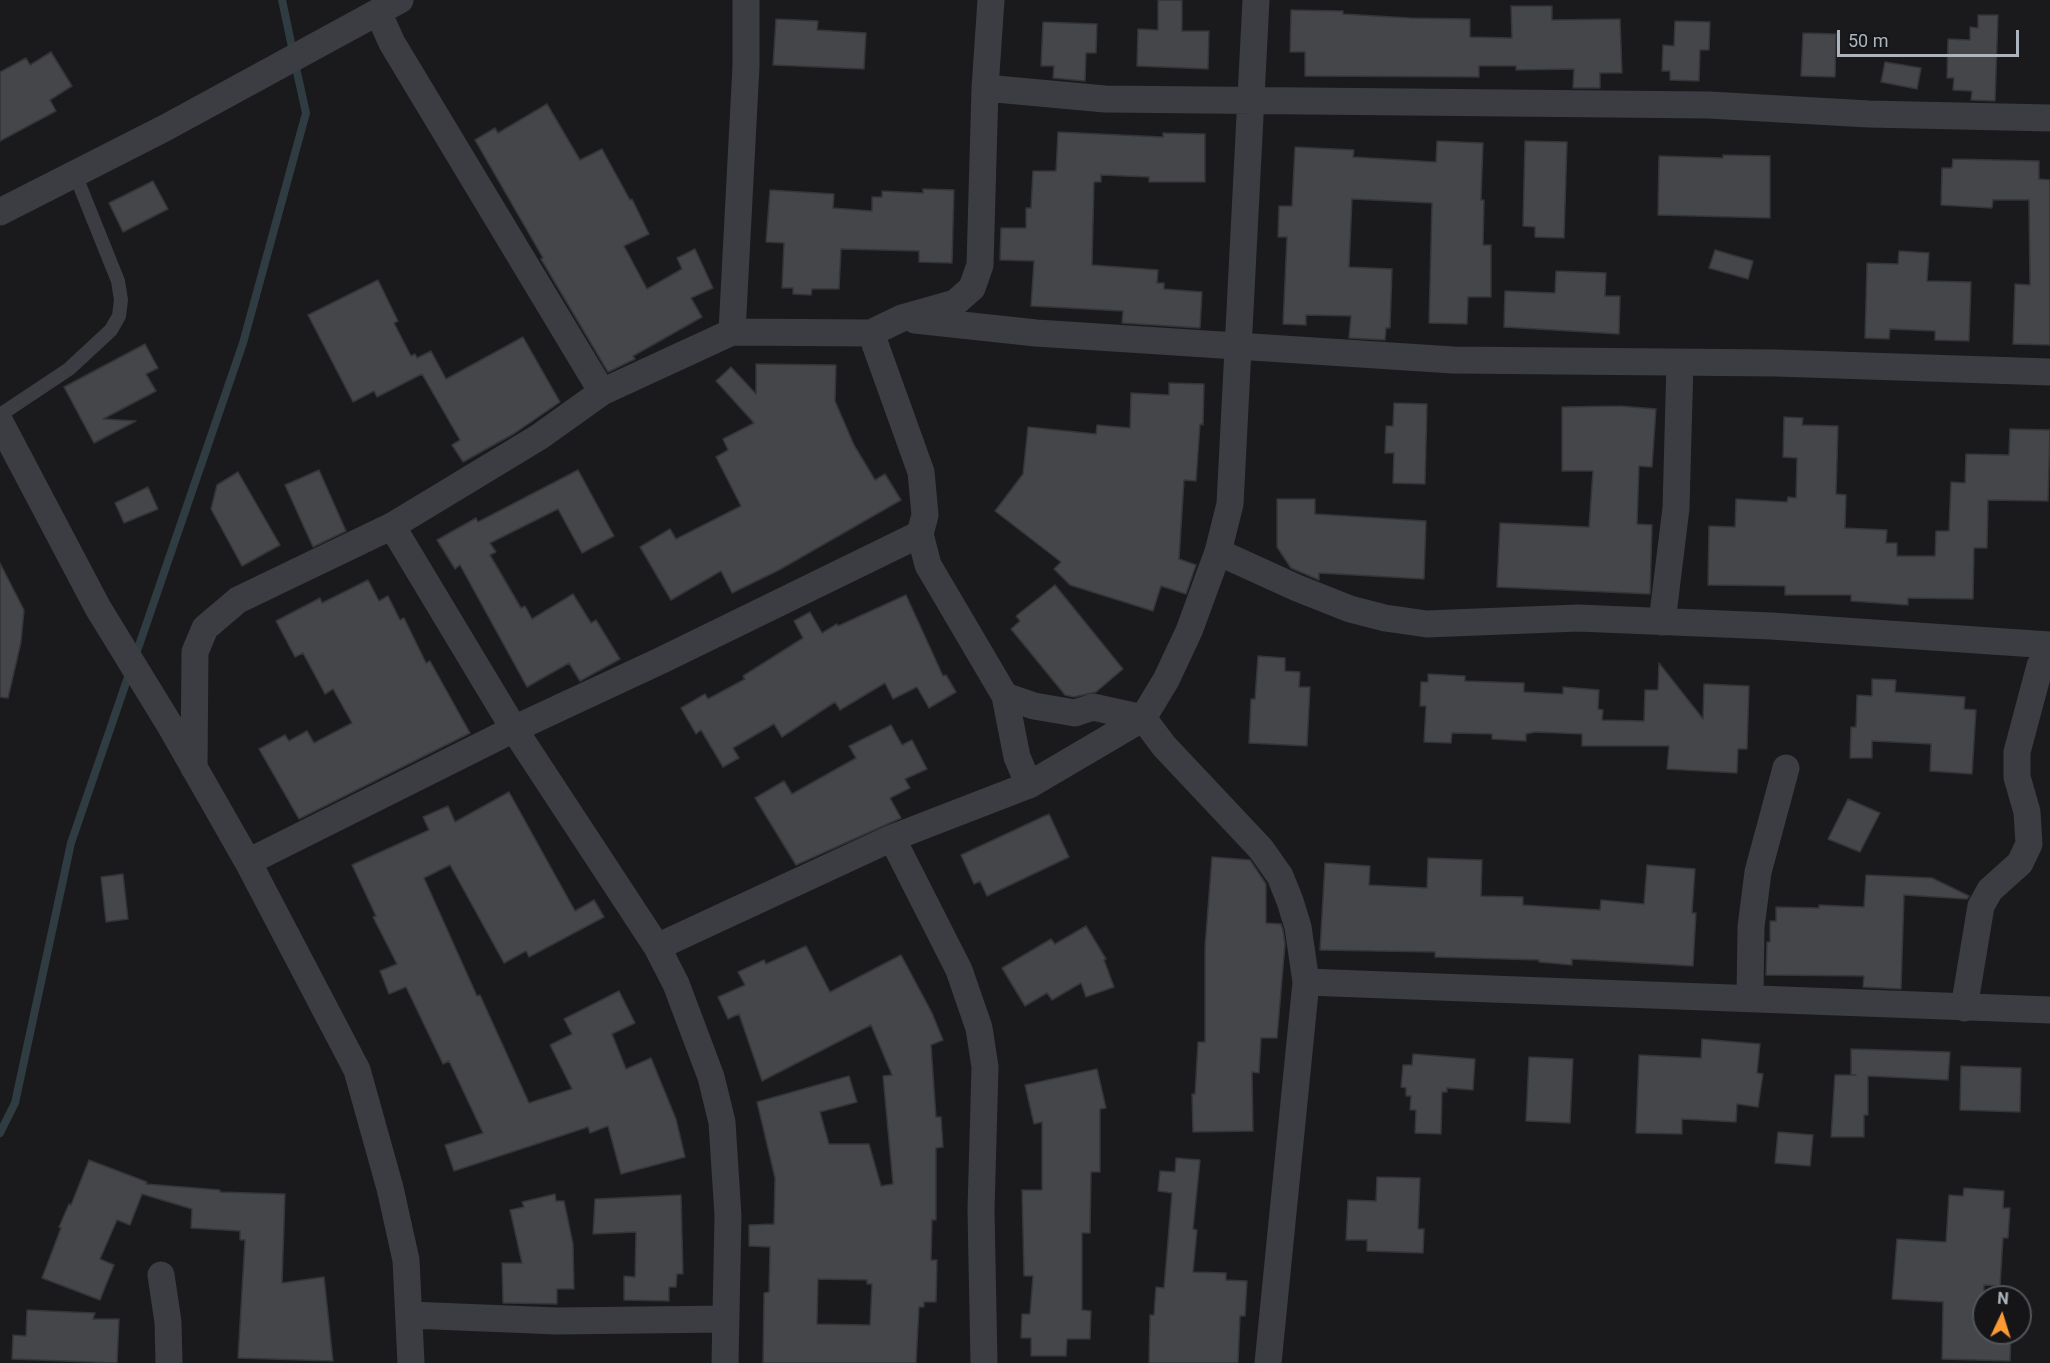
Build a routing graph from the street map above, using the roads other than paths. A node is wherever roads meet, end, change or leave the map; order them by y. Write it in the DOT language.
graph roads {
  1 [pos="746,0"];
  2 [pos="991,0"];
  3 [pos="1256,0"];
  4 [pos="389,6"];
  5 [pos="985,88"];
  6 [pos="1250,101"];
  7 [pos="2050,118"];
  8 [pos="75,174"];
  9 [pos="0,212"];
  10 [pos="902,318"];
  11 [pos="732,332"];
  12 [pos="871,333"];
  13 [pos="1240,344"];
  14 [pos="1680,363"];
  15 [pos="2050,372"];
  16 [pos="602,392"];
  17 [pos="0,415"];
  18 [pos="0,422"];
  19 [pos="392,526"];
  20 [pos="920,534"];
  21 [pos="1218,552"];
  22 [pos="1662,622"];
  23 [pos="2050,645"];
  24 [pos="2050,654"];
  25 [pos="1005,696"];
  26 [pos="1143,718"];
  27 [pos="514,729"];
  28 [pos="194,768"];
  29 [pos="1786,768"];
  30 [pos="1029,785"];
  31 [pos="892,838"];
  32 [pos="248,862"];
  33 [pos="657,947"];
  34 [pos="1306,982"];
  35 [pos="1749,997"];
  36 [pos="1964,1008"];
  37 [pos="2050,1010"];
  38 [pos="161,1275"];
  39 [pos="410,1315"];
  40 [pos="726,1319"];
  41 [pos="169,1363"];
  42 [pos="411,1363"];
  43 [pos="724,1363"];
  44 [pos="984,1363"];
  45 [pos="1268,1363"];
  1 -- 11 [label="street"];
  2 -- 5 [label="street"];
  3 -- 6 [label="street"];
  4 -- 8 [label="street"];
  4 -- 16 [label="street"];
  5 -- 6 [label="street"];
  5 -- 10 [label="street"];
  6 -- 7 [label="street"];
  6 -- 13 [label="street"];
  8 -- 9 [label="street"];
  8 -- 17 [label="lane"];
  10 -- 12 [label="street"];
  10 -- 13 [label="street"];
  11 -- 12 [label="street"];
  11 -- 16 [label="street"];
  12 -- 20 [label="street"];
  13 -- 14 [label="street"];
  13 -- 21 [label="street"];
  14 -- 15 [label="street"];
  14 -- 22 [label="street"];
  16 -- 19 [label="street"];
  18 -- 28 [label="street"];
  19 -- 27 [label="street"];
  19 -- 28 [label="street"];
  20 -- 25 [label="street"];
  20 -- 27 [label="street"];
  21 -- 22 [label="street"];
  21 -- 26 [label="street"];
  22 -- 23 [label="street"];
  24 -- 36 [label="street"];
  25 -- 26 [label="street"];
  25 -- 30 [label="street"];
  26 -- 30 [label="street"];
  26 -- 34 [label="street"];
  27 -- 32 [label="street"];
  27 -- 33 [label="street"];
  28 -- 32 [label="street"];
  29 -- 35 [label="street"];
  30 -- 31 [label="street"];
  31 -- 33 [label="street"];
  31 -- 44 [label="street"];
  32 -- 39 [label="street"];
  33 -- 40 [label="street"];
  34 -- 35 [label="street"];
  34 -- 45 [label="street"];
  35 -- 36 [label="street"];
  36 -- 37 [label="street"];
  38 -- 41 [label="street"];
  39 -- 40 [label="street"];
  39 -- 42 [label="street"];
  40 -- 43 [label="street"];
}
